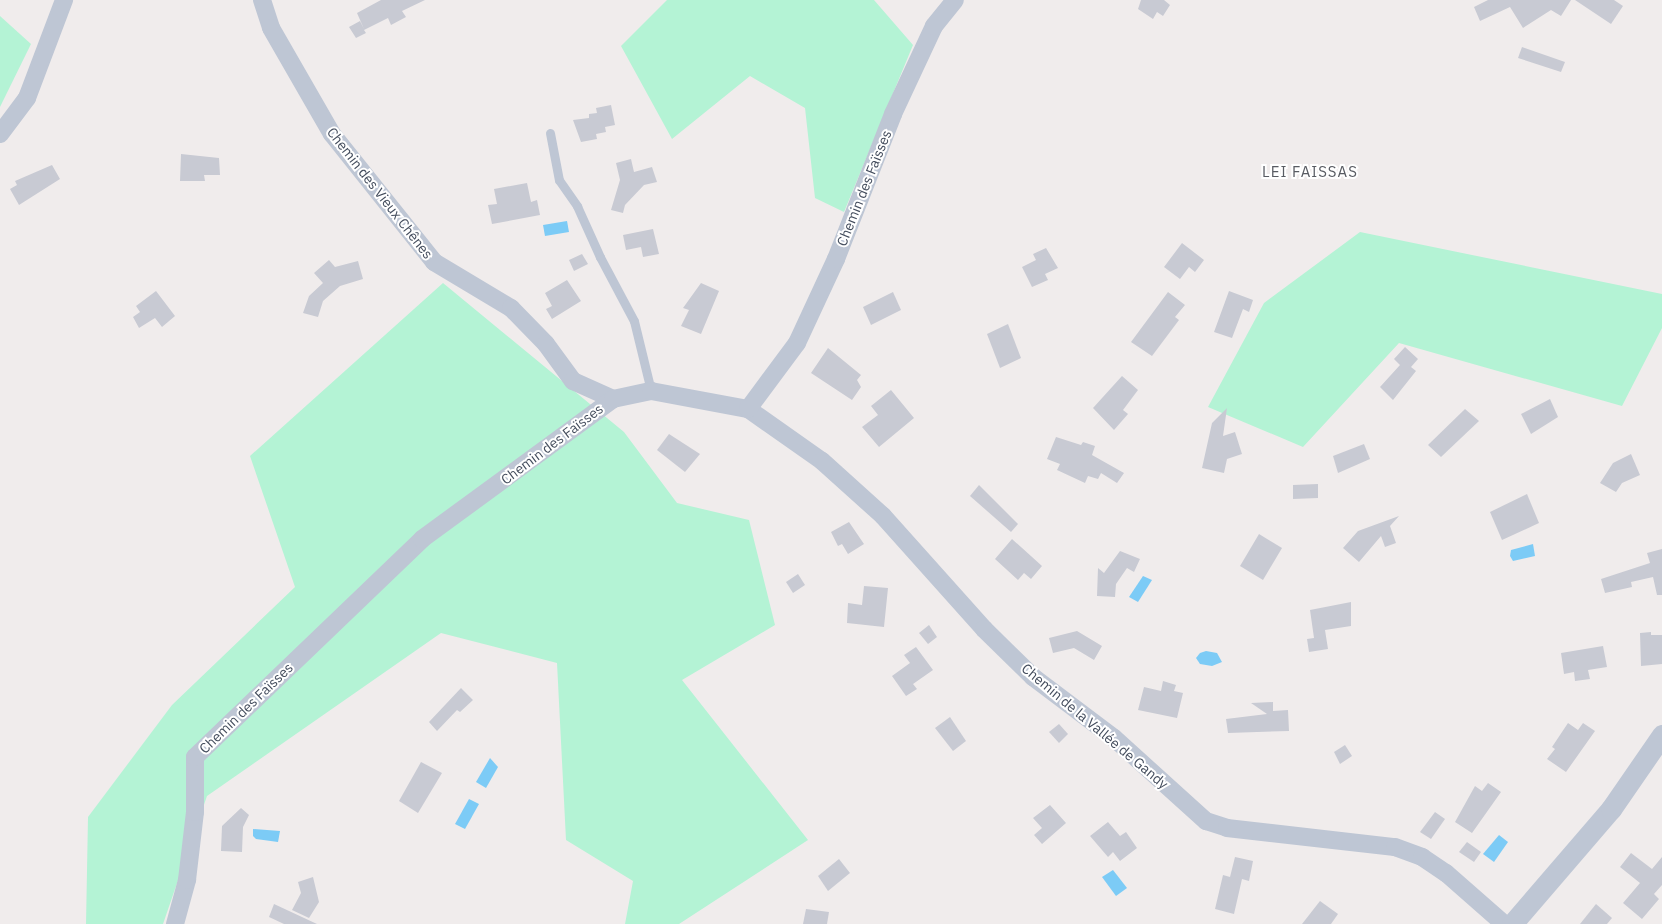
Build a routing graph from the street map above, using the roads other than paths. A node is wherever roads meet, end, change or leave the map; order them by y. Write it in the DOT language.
graph roads {
  1 [pos="64,0"];
  2 [pos="262,0"];
  3 [pos="955,0"];
  4 [pos="550,132"];
  5 [pos="0,134"];
  6 [pos="651,391"];
  7 [pos="613,399"];
  8 [pos="748,409"];
  9 [pos="1662,735"];
  10 [pos="175,924"];
  11 [pos="1504,924"];
  12 [pos="1512,924"];
  1 -- 5 [label="street"];
  2 -- 7 [label="street, Chemin des Vieux Chênes"];
  3 -- 8 [label="street, Chemin des Faïsses"];
  4 -- 6 [label="lane"];
  6 -- 7 [label="street, Chemin des Faïsses"];
  6 -- 8 [label="street, Chemin des Faïsses"];
  7 -- 10 [label="street, Chemin des Faïsses"];
  8 -- 11 [label="street, Chemin de la Vallée de Gandy"];
  9 -- 12 [label="street"];
}
